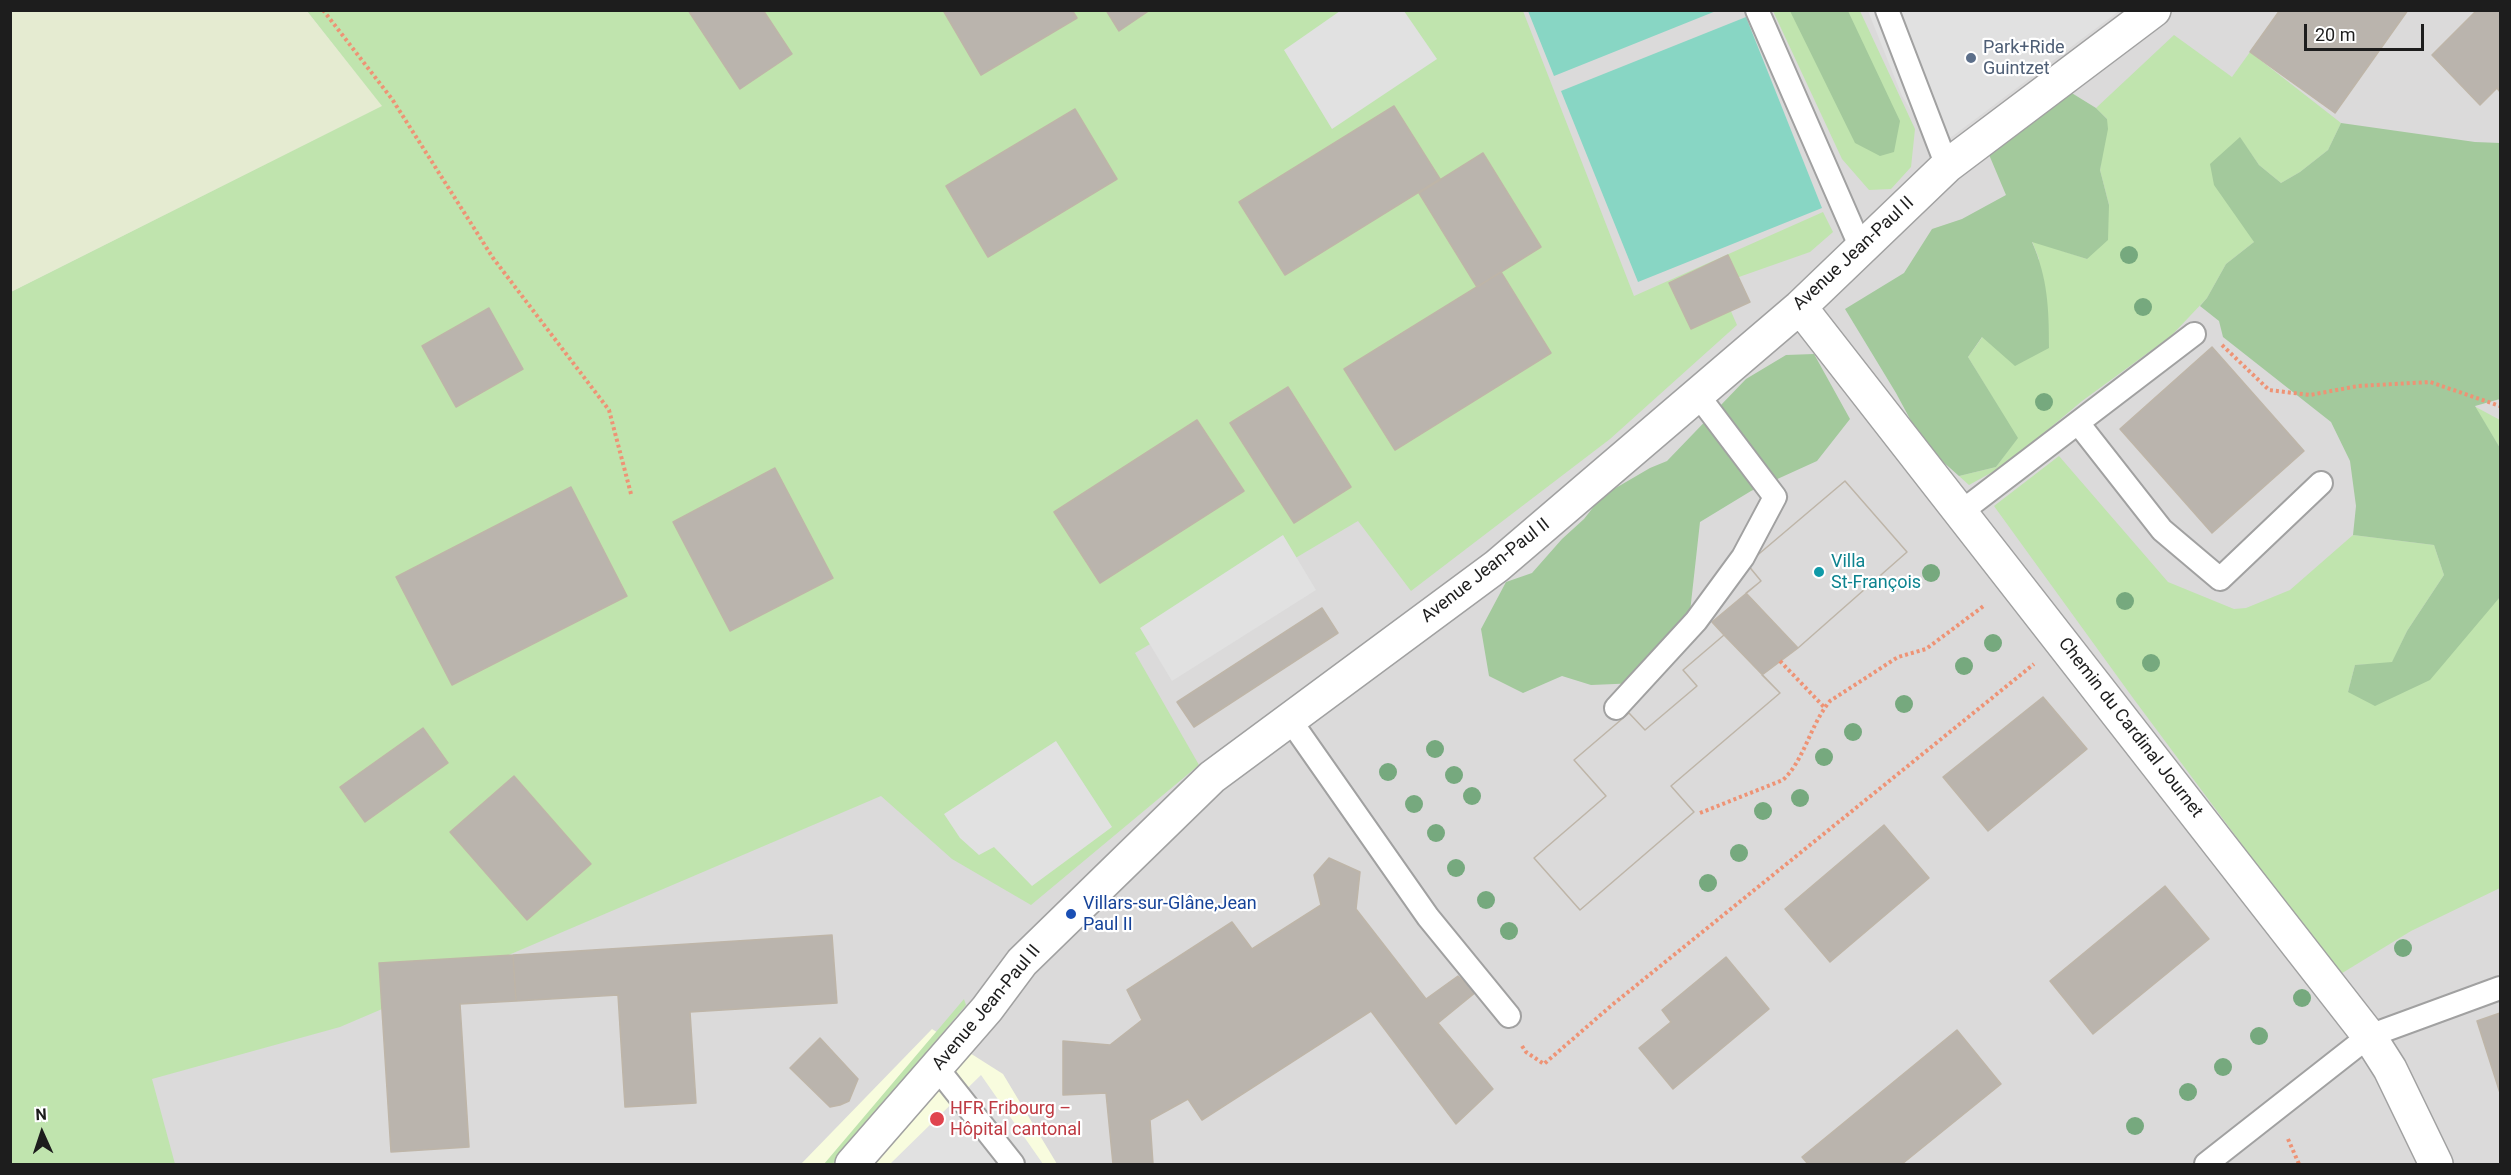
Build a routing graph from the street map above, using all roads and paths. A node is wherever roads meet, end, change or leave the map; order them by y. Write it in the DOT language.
graph roads {
  1 [pos="323,10"];
  2 [pos="1757,10"];
  3 [pos="1887,10"];
  4 [pos="2154,10"];
  5 [pos="1947,166"];
  6 [pos="1861,248"];
  7 [pos="1800,306"];
  8 [pos="2194,334"];
  9 [pos="1698,394"];
  10 [pos="2500,406"];
  11 [pos="2078,423"];
  12 [pos="2321,483"];
  13 [pos="632,494"];
  14 [pos="1961,512"];
  15 [pos="2016,582"];
  16 [pos="2062,641"];
  17 [pos="1780,661"];
  18 [pos="1616,708"];
  19 [pos="1825,708"];
  20 [pos="1290,720"];
  21 [pos="1700,813"];
  22 [pos="2500,988"];
  23 [pos="1509,1016"];
  24 [pos="2369,1036"];
  25 [pos="937,1068"];
  26 [pos="852,1164"];
  27 [pos="1013,1164"];
  28 [pos="2205,1164"];
  29 [pos="2436,1164"];
  1 -- 13 [label="path"];
  2 -- 6 [label="lane"];
  3 -- 5 [label="lane"];
  4 -- 5 [label="street, Avenue Jean-Paul II"];
  5 -- 6 [label="street, Avenue Jean-Paul II"];
  6 -- 7 [label="street, Avenue Jean-Paul II"];
  7 -- 9 [label="street, Avenue Jean-Paul II"];
  7 -- 14 [label="street, Chemin du Cardinal Journet"];
  8 -- 10 [label="path"];
  8 -- 11 [label="lane"];
  9 -- 18 [label="lane"];
  9 -- 20 [label="street, Avenue Jean-Paul II"];
  11 -- 12 [label="lane"];
  11 -- 14 [label="lane"];
  14 -- 15 [label="street, Chemin du Cardinal Journet"];
  15 -- 16 [label="street, Chemin du Cardinal Journet"];
  15 -- 19 [label="path"];
  16 -- 23 [label="path"];
  16 -- 24 [label="street, Chemin du Cardinal Journet"];
  17 -- 19 [label="path"];
  19 -- 21 [label="path"];
  20 -- 23 [label="lane"];
  20 -- 25 [label="street, Avenue Jean-Paul II"];
  22 -- 24 [label="lane"];
  24 -- 28 [label="lane"];
  24 -- 29 [label="street, Chemin du Cardinal Journet"];
  25 -- 26 [label="street, Avenue Jean-Paul II"];
  25 -- 27 [label="lane"];
}
